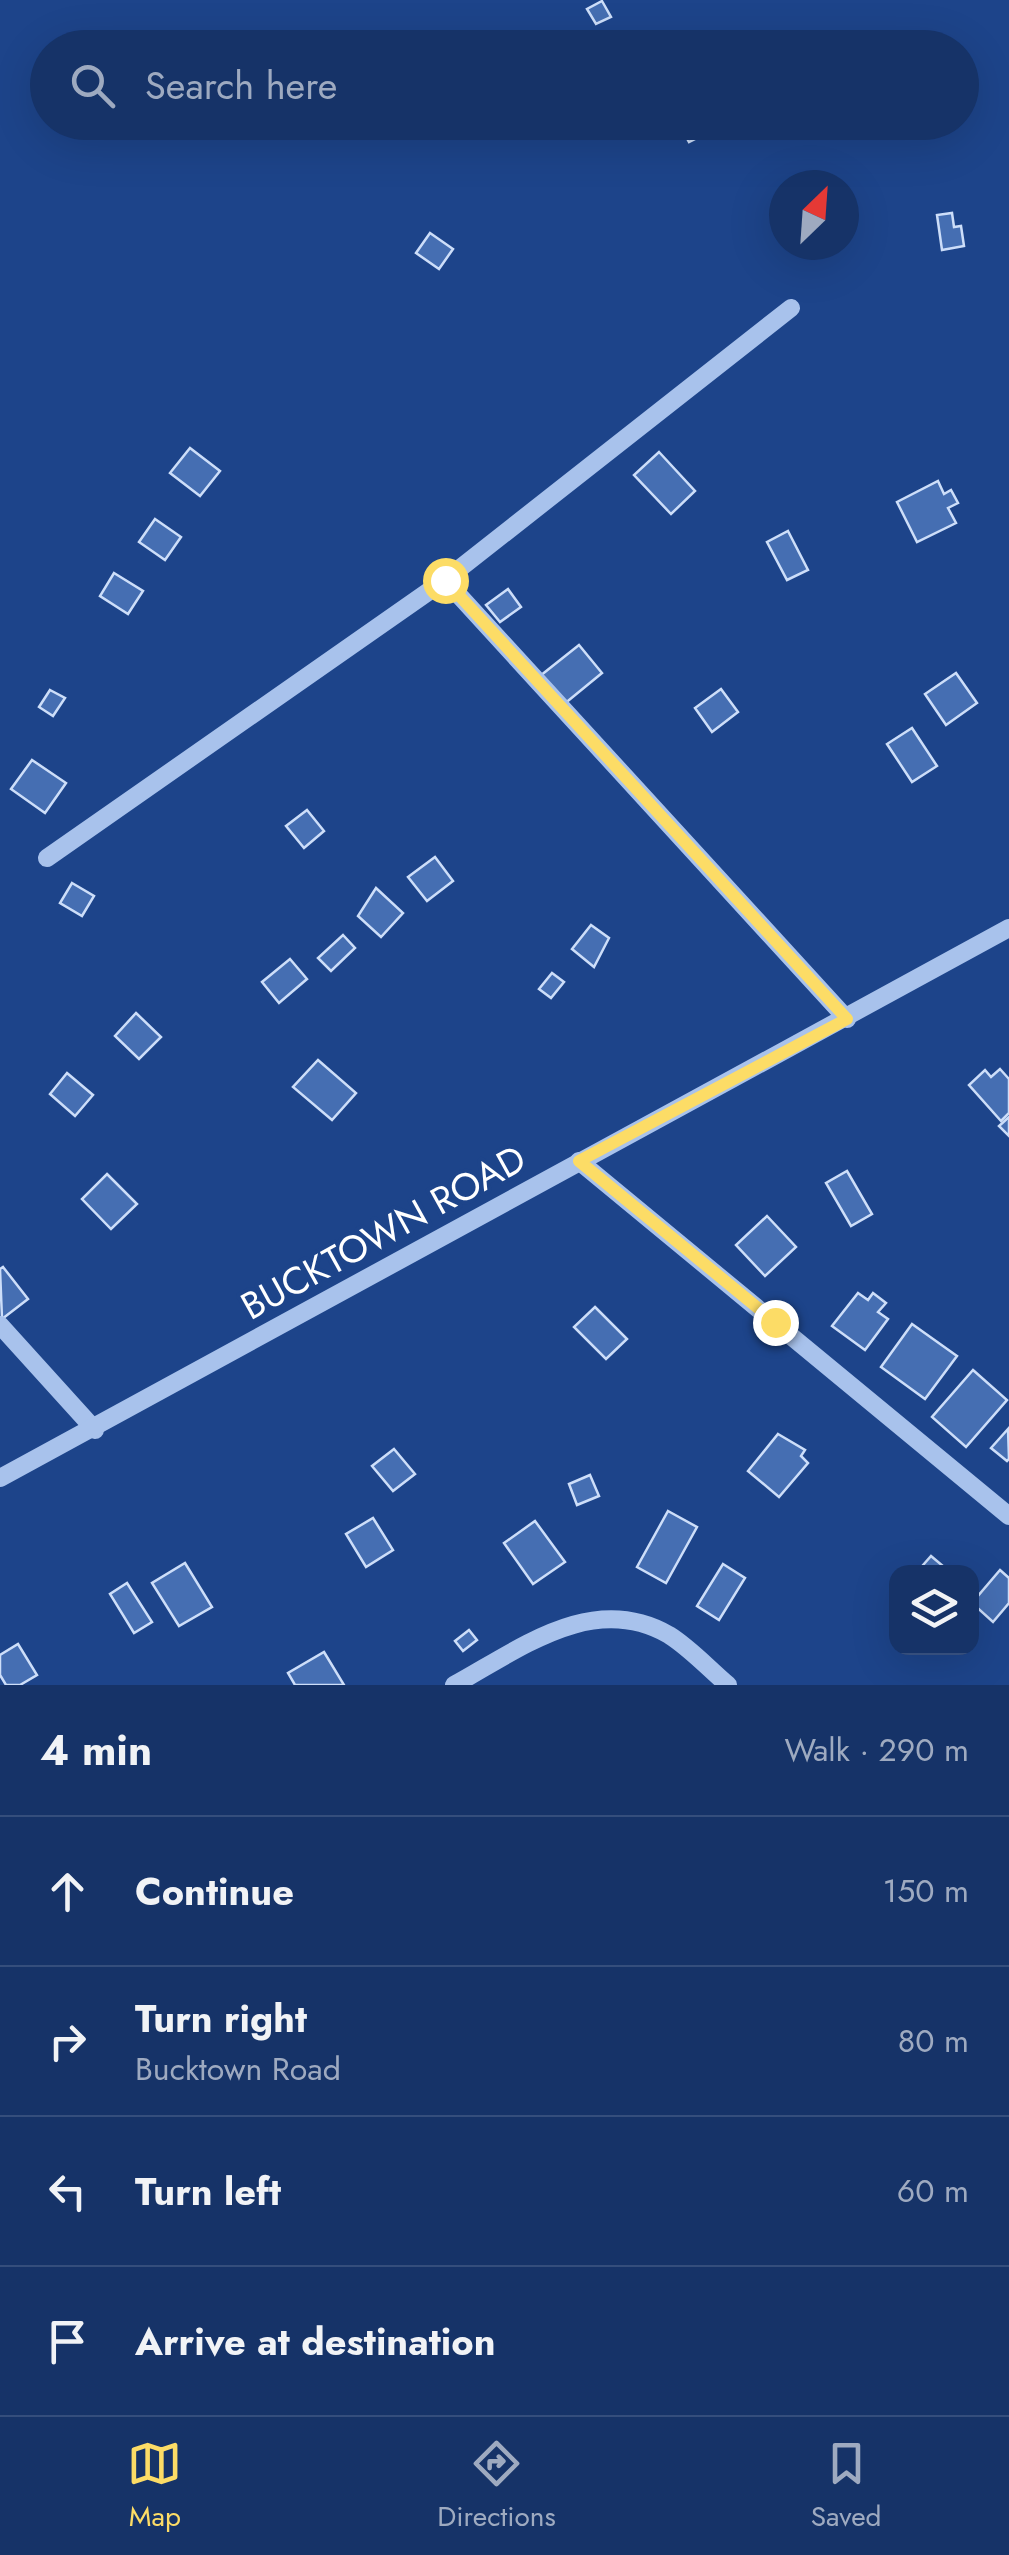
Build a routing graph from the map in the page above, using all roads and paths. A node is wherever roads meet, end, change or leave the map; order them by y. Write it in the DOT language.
graph roads {
  1 [pos="791,308"];
  2 [pos="445,580"];
  3 [pos="47,858"];
  4 [pos="1009,928"];
  5 [pos="847,1019"];
  6 [pos="579,1161"];
  7 [pos="0,1325"];
  8 [pos="95,1430"];
  9 [pos="0,1478"];
  10 [pos="1009,1516"];
  11 [pos="454,1685"];
  12 [pos="728,1685"];
  1 -- 2 [label="street"];
  2 -- 3 [label="street"];
  2 -- 5 [label="street"];
  4 -- 5 [label="street, BUCKTOWN ROAD"];
  5 -- 6 [label="street, BUCKTOWN ROAD"];
  6 -- 8 [label="street, BUCKTOWN ROAD"];
  6 -- 10 [label="street"];
  7 -- 8 [label="street"];
  8 -- 9 [label="street, BUCKTOWN ROAD"];
  11 -- 12 [label="street"];
}
